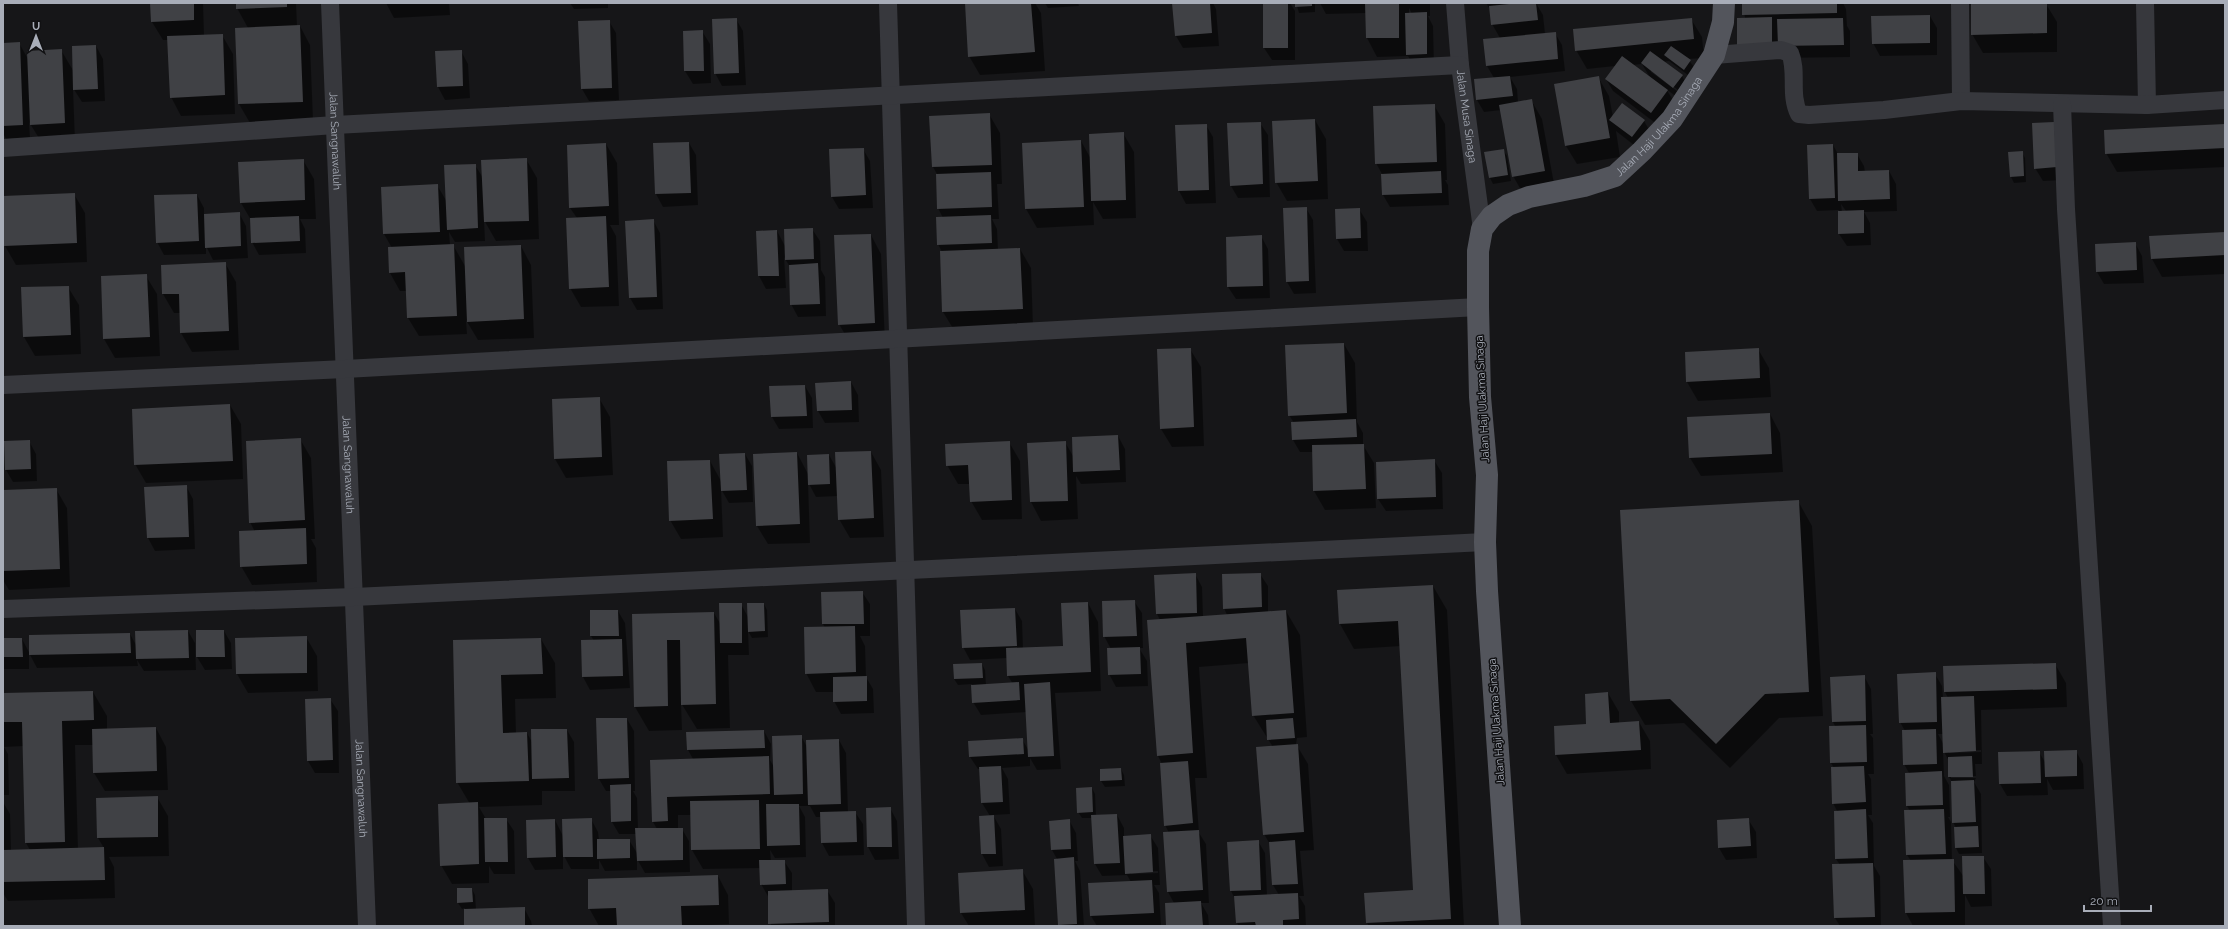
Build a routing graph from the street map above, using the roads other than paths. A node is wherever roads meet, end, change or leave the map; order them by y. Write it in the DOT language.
graph roads {
  1 [pos="330,3"];
  2 [pos="888,3"];
  3 [pos="1455,3"];
  4 [pos="1724,3"];
  5 [pos="1960,3"];
  6 [pos="2144,3"];
  7 [pos="1714,55"];
  8 [pos="1460,65"];
  9 [pos="890,95"];
  10 [pos="2225,100"];
  11 [pos="1961,101"];
  12 [pos="2062,104"];
  13 [pos="2147,105"];
  14 [pos="335,125"];
  15 [pos="3,148"];
  16 [pos="1482,229"];
  17 [pos="1478,307"];
  18 [pos="898,339"];
  19 [pos="345,369"];
  20 [pos="3,385"];
  21 [pos="1485,542"];
  22 [pos="905,570"];
  23 [pos="354,597"];
  24 [pos="3,609"];
  25 [pos="367,926"];
  26 [pos="916,926"];
  27 [pos="1510,926"];
  28 [pos="2112,926"];
  1 -- 14 [label="street, Jalan Sangnawaluh"];
  2 -- 9 [label="street"];
  3 -- 8 [label="street, Jalan Musa Sinaga"];
  4 -- 7 [label="main road, Jalan Haji Ulakma Sinaga"];
  5 -- 11 [label="street"];
  6 -- 13 [label="street"];
  7 -- 11 [label="street"];
  7 -- 16 [label="main road, Jalan Haji Ulakma Sinaga"];
  8 -- 9 [label="street"];
  8 -- 16 [label="street, Jalan Musa Sinaga"];
  9 -- 14 [label="street"];
  9 -- 18 [label="street"];
  10 -- 13 [label="street"];
  11 -- 12 [label="street"];
  12 -- 13 [label="street"];
  12 -- 28 [label="street"];
  14 -- 15 [label="street"];
  14 -- 19 [label="street, Jalan Sangnawaluh"];
  16 -- 17 [label="main road, Jalan Haji Ulakma Sinaga"];
  17 -- 18 [label="street"];
  17 -- 21 [label="main road, Jalan Haji Ulakma Sinaga"];
  18 -- 19 [label="street"];
  18 -- 22 [label="street"];
  19 -- 20 [label="street"];
  19 -- 23 [label="street, Jalan Sangnawaluh"];
  21 -- 22 [label="street"];
  21 -- 27 [label="main road, Jalan Haji Ulakma Sinaga"];
  22 -- 23 [label="street"];
  22 -- 26 [label="street"];
  23 -- 24 [label="street"];
  23 -- 25 [label="street, Jalan Sangnawaluh"];
}
